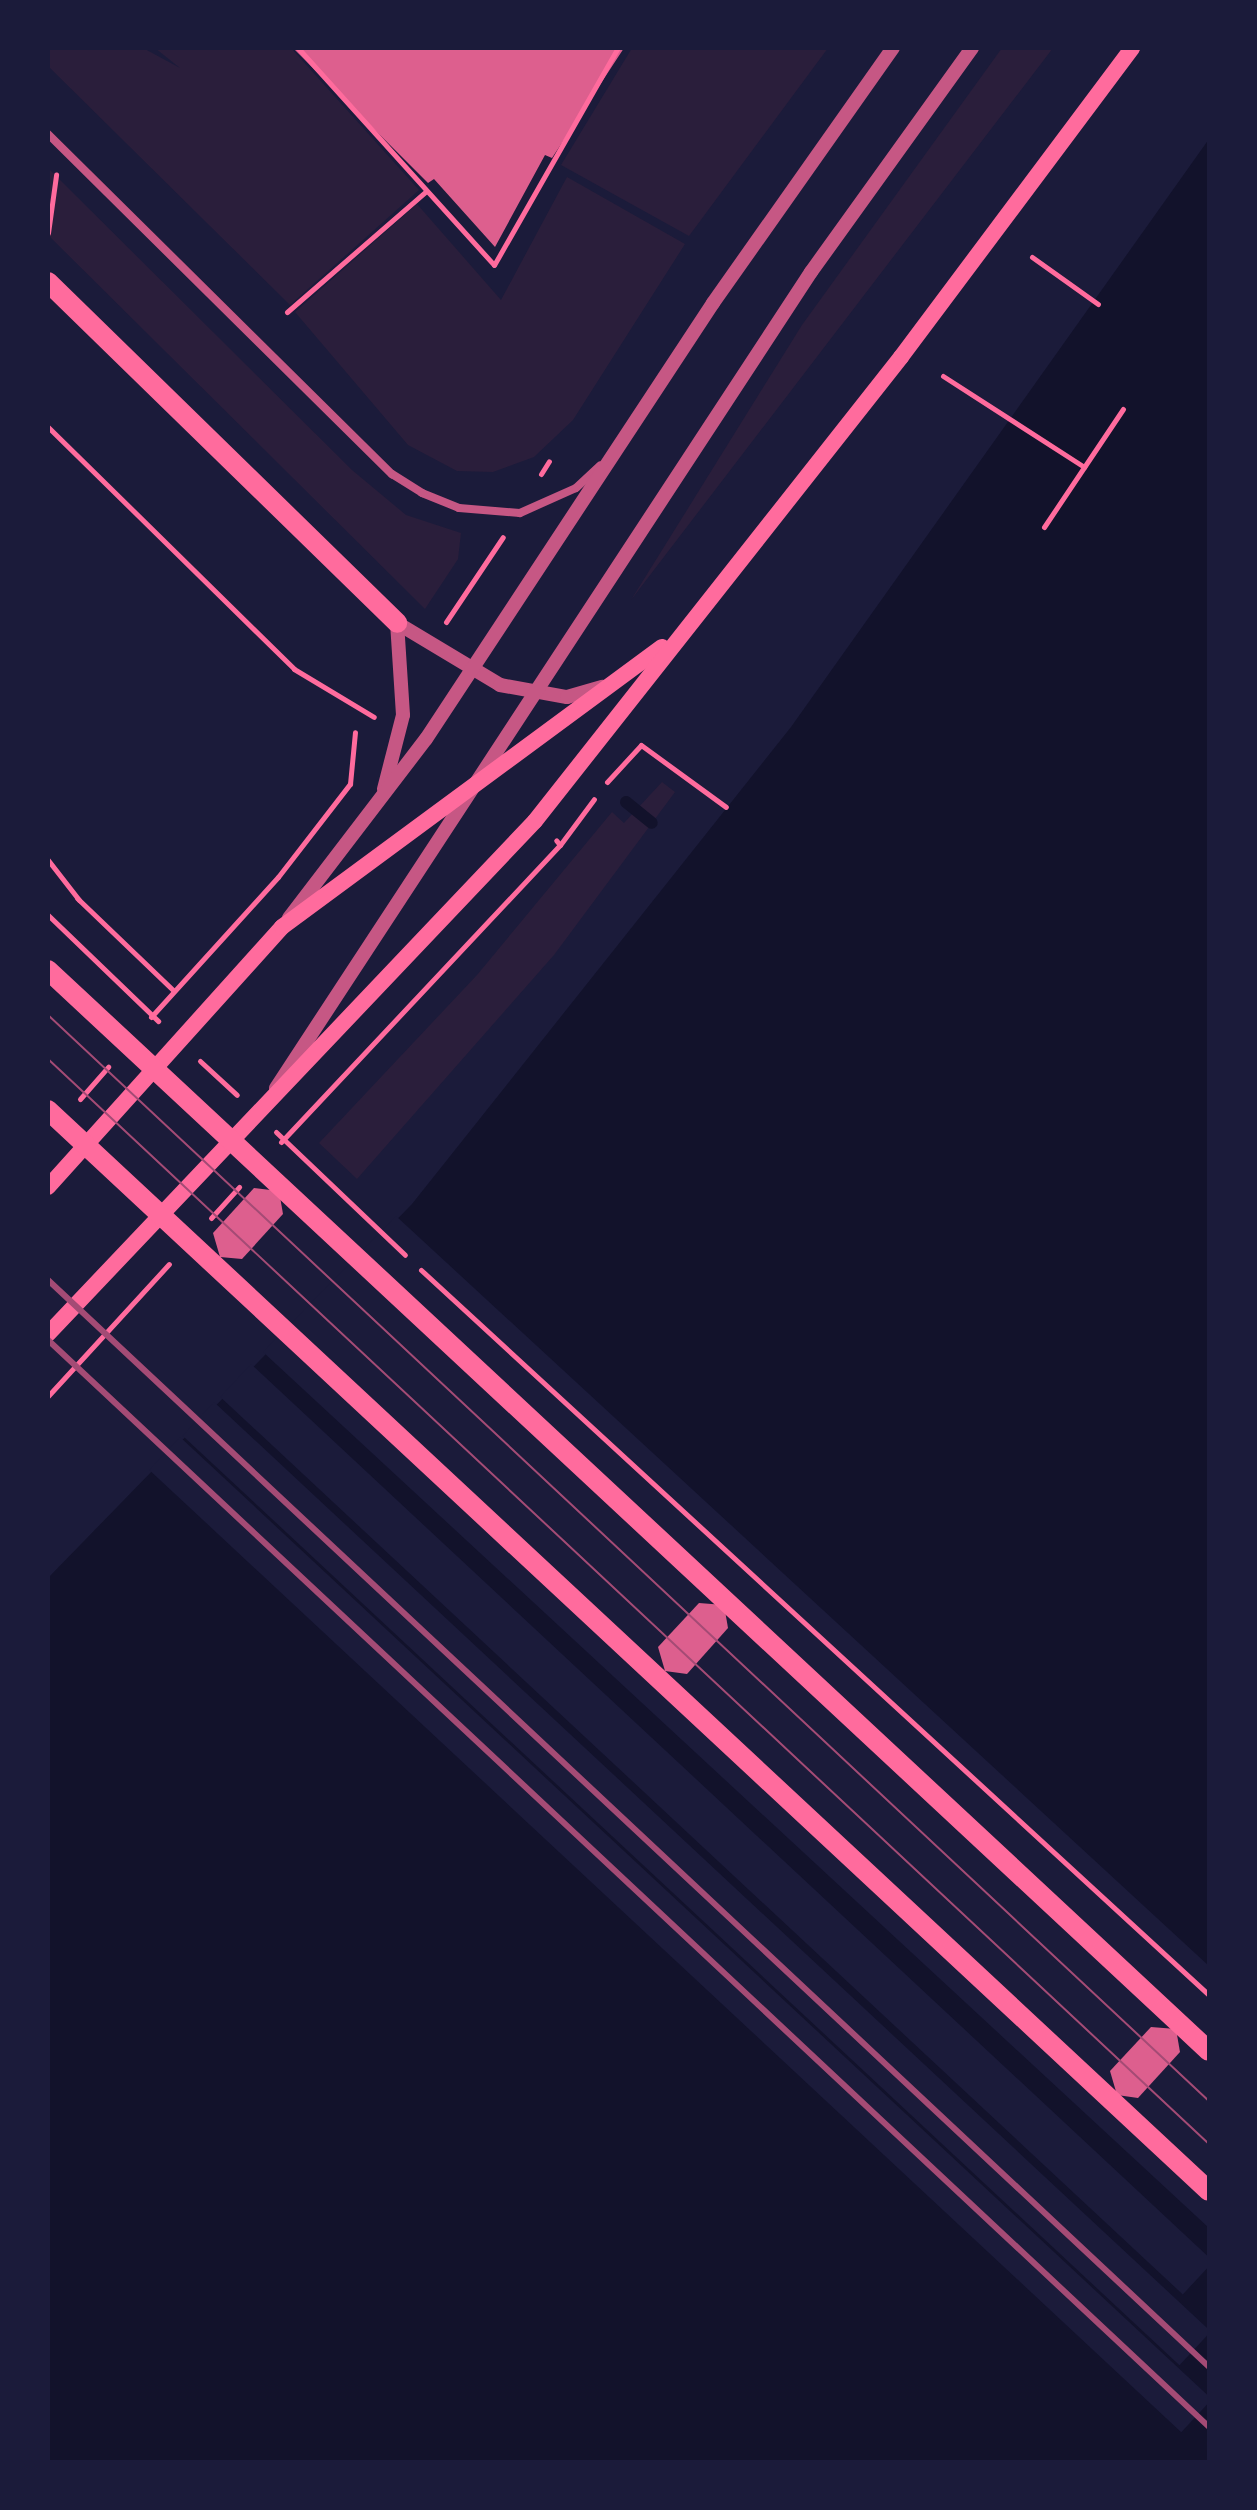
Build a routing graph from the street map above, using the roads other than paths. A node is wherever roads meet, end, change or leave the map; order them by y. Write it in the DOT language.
graph roads {
  1 [pos="893,48"];
  2 [pos="972,48"];
  3 [pos="1132,48"];
  4 [pos="48,134"];
  5 [pos="48,282"];
  6 [pos="616,452"];
  7 [pos="397,623"];
  8 [pos="679,634"];
  9 [pos="472,670"];
  10 [pos="603,687"];
  11 [pos="535,696"];
  12 [pos="482,775"];
  13 [pos="381,801"];
  14 [pos="282,927"];
  15 [pos="48,970"];
  16 [pos="271,1096"];
  17 [pos="48,1110"];
  18 [pos="48,1187"];
  19 [pos="48,1334"];
  20 [pos="1209,2051"];
  21 [pos="1209,2191"];
  1 -- 6 [label="street"];
  2 -- 11 [label="street"];
  3 -- 8 [label="main road"];
  4 -- 6 [label="street"];
  5 -- 7 [label="main road"];
  6 -- 9 [label="street"];
  7 -- 9 [label="street"];
  7 -- 13 [label="street"];
  8 -- 10 [label="main road"];
  8 -- 16 [label="main road"];
  9 -- 11 [label="street"];
  9 -- 13 [label="street"];
  10 -- 11 [label="street"];
  10 -- 12 [label="main road"];
  11 -- 12 [label="street"];
  12 -- 14 [label="main road"];
  12 -- 16 [label="street"];
  13 -- 14 [label="street"];
  14 -- 18 [label="main road"];
  15 -- 20 [label="main road"];
  16 -- 19 [label="main road"];
  17 -- 21 [label="main road"];
}
